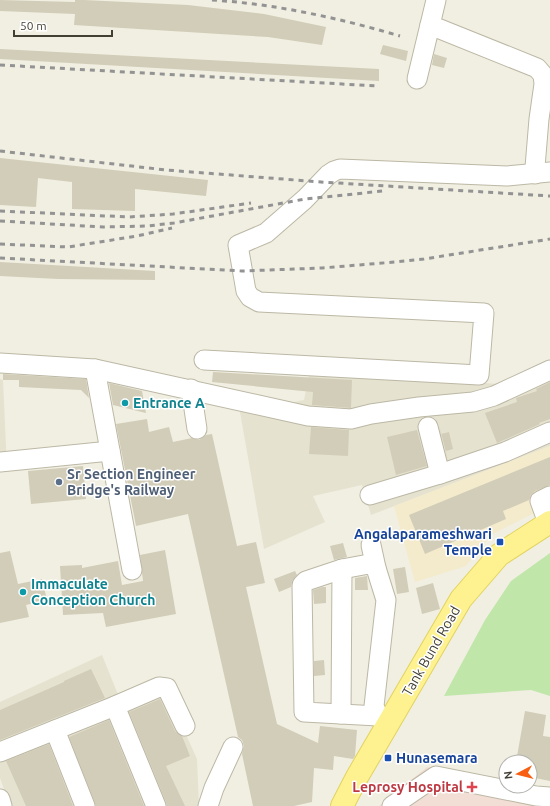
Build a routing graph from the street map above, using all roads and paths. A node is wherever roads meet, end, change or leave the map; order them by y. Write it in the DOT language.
graph roads {
  1 [pos="436,0"];
  2 [pos="430,25"];
  3 [pos="417,79"];
  4 [pos="543,173"];
  5 [pos="204,360"];
  6 [pos="0,363"];
  7 [pos="95,369"];
  8 [pos="550,370"];
  9 [pos="191,390"];
  10 [pos="428,427"];
  11 [pos="197,430"];
  12 [pos="550,432"];
  13 [pos="110,451"];
  14 [pos="0,462"];
  15 [pos="440,474"];
  16 [pos="370,494"];
  17 [pos="550,496"];
  18 [pos="549,525"];
  19 [pos="371,545"];
  20 [pos="342,568"];
  21 [pos="376,568"];
  22 [pos="132,570"];
  23 [pos="115,706"];
  24 [pos="341,714"];
  25 [pos="383,720"];
  26 [pos="185,726"];
  27 [pos="56,730"];
  28 [pos="233,747"];
  29 [pos="0,752"];
  30 [pos="550,798"];
  31 [pos="0,799"];
  32 [pos="2,806"];
  33 [pos="85,806"];
  34 [pos="156,806"];
  35 [pos="208,806"];
  36 [pos="342,806"];
  37 [pos="350,806"];
  38 [pos="393,806"];
  1 -- 2 [label="street"];
  2 -- 3 [label="street"];
  2 -- 4 [label="street"];
  4 -- 5 [label="street"];
  6 -- 7 [label="street"];
  7 -- 9 [label="street"];
  7 -- 13 [label="street"];
  8 -- 9 [label="street"];
  9 -- 11 [label="street"];
  10 -- 15 [label="street"];
  12 -- 15 [label="street"];
  13 -- 14 [label="street"];
  13 -- 22 [label="street"];
  15 -- 16 [label="street"];
  17 -- 18 [label="street"];
  18 -- 25 [label="main road, Tank Bund Road"];
  18 -- 37 [label="main road, Tank Bund Road"];
  19 -- 21 [label="street"];
  20 -- 21 [label="street"];
  20 -- 24 [label="street"];
  20 -- 24 [label="street"];
  21 -- 25 [label="street"];
  23 -- 26 [label="street"];
  23 -- 27 [label="street"];
  23 -- 34 [label="street"];
  24 -- 25 [label="street"];
  25 -- 36 [label="main road, Tank Bund Road"];
  27 -- 29 [label="street"];
  27 -- 33 [label="street"];
  28 -- 35 [label="street"];
  30 -- 38 [label="street"];
  31 -- 32 [label="street"];
}
